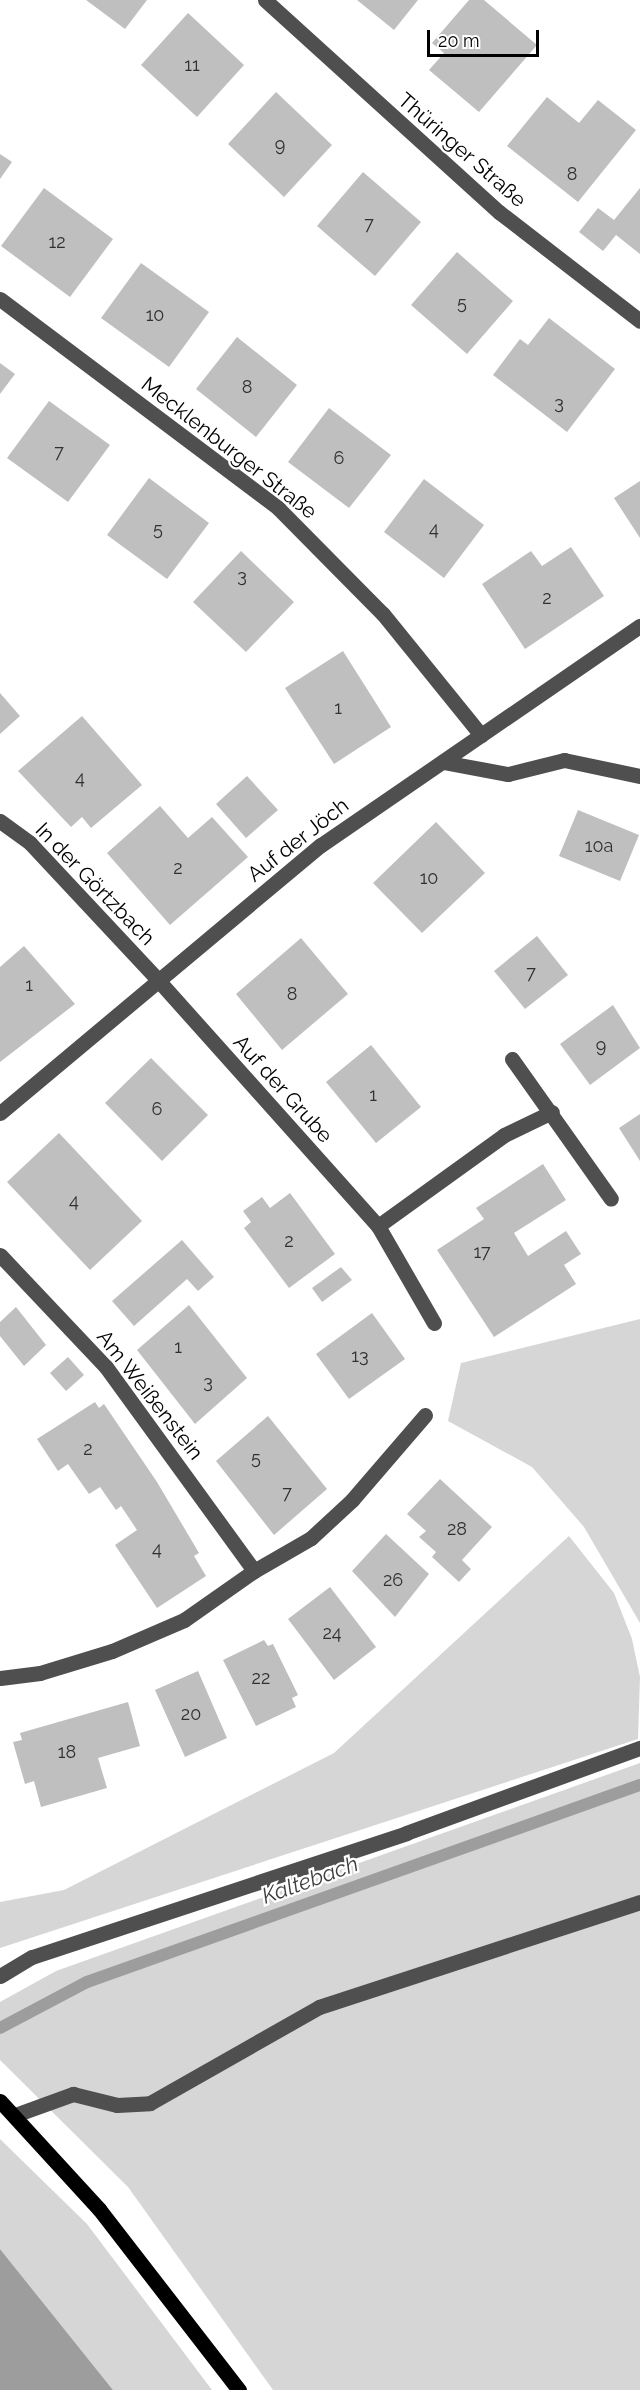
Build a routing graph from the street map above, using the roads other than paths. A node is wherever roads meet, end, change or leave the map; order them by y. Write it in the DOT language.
graph roads {
  1 [pos="265,0"];
  2 [pos="0,298"];
  3 [pos="640,321"];
  4 [pos="640,626"];
  5 [pos="481,735"];
  6 [pos="443,762"];
  7 [pos="640,776"];
  8 [pos="0,821"];
  9 [pos="158,980"];
  10 [pos="512,1059"];
  11 [pos="552,1112"];
  12 [pos="0,1113"];
  13 [pos="611,1199"];
  14 [pos="378,1226"];
  15 [pos="0,1255"];
  16 [pos="434,1323"];
  17 [pos="425,1415"];
  18 [pos="254,1571"];
  19 [pos="0,1678"];
  20 [pos="640,1748"];
  21 [pos="640,1902"];
  22 [pos="0,1976"];
  23 [pos="0,2101"];
  24 [pos="15,2115"];
  25 [pos="239,2390"];
  1 -- 3 [label="street, Thüringer Straße"];
  2 -- 5 [label="street, Mecklenburger Straße"];
  4 -- 5 [label="street, Auf der Jöch"];
  5 -- 6 [label="street, Auf der Jöch"];
  6 -- 7 [label="street"];
  6 -- 9 [label="street, Auf der Jöch"];
  8 -- 9 [label="street, In der Görtzbach"];
  9 -- 12 [label="street, Auf der Jöch"];
  9 -- 14 [label="street, Auf der Grube"];
  10 -- 11 [label="street"];
  11 -- 13 [label="street"];
  11 -- 14 [label="street"];
  14 -- 16 [label="street, Auf der Grube"];
  15 -- 18 [label="street, Am Weißenstein"];
  17 -- 18 [label="street"];
  18 -- 19 [label="street"];
  20 -- 22 [label="street"];
  21 -- 24 [label="street"];
  23 -- 24 [label="main road"];
  24 -- 25 [label="main road"];
}
